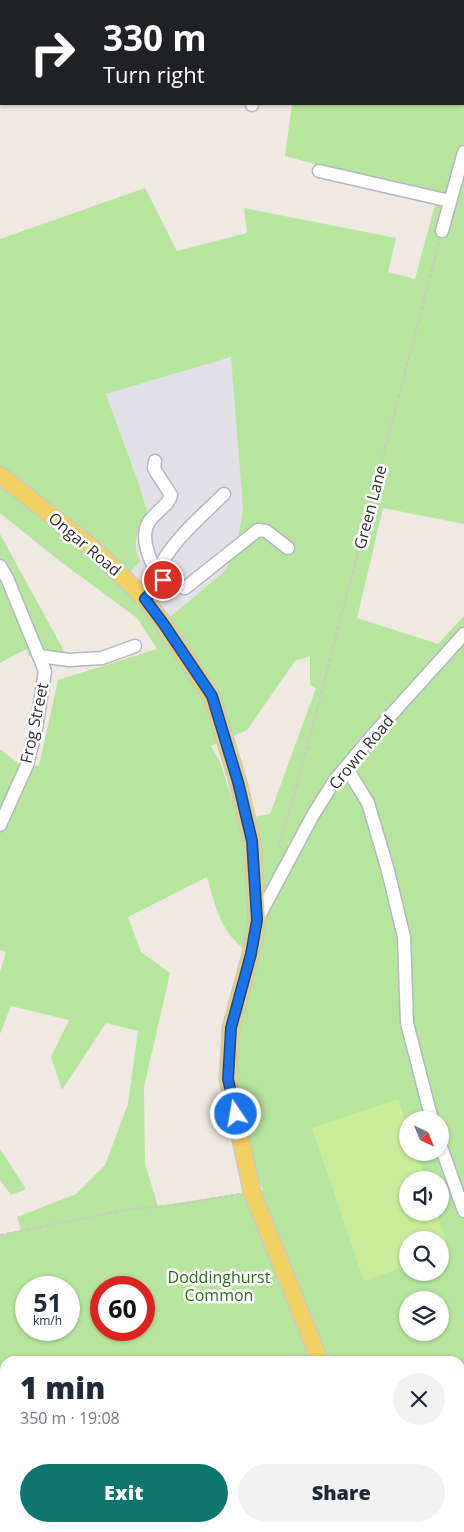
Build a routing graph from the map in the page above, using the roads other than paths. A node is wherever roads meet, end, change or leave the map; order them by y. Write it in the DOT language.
graph roads {
  1 [pos="464,152"];
  2 [pos="319,172"];
  3 [pos="450,200"];
  4 [pos="442,230"];
  5 [pos="155,461"];
  6 [pos="0,475"];
  7 [pos="224,494"];
  8 [pos="288,548"];
  9 [pos="0,566"];
  10 [pos="160,577"];
  11 [pos="145,599"];
  12 [pos="464,634"];
  13 [pos="135,646"];
  14 [pos="39,656"];
  15 [pos="346,767"];
  16 [pos="0,825"];
  17 [pos="254,877"];
  18 [pos="277,883"];
  19 [pos="257,920"];
  20 [pos="430,1111"];
  21 [pos="446,1161"];
  22 [pos="464,1212"];
  23 [pos="318,1356"];
  1 -- 3 [label="street"];
  2 -- 3 [label="street"];
  3 -- 4 [label="street"];
  5 -- 10 [label="street"];
  6 -- 11 [label="main road, Ongar Road"];
  7 -- 10 [label="street"];
  8 -- 10 [label="street"];
  9 -- 14 [label="street, Frog Street"];
  10 -- 11 [label="street"];
  11 -- 17 [label="main road, Ongar Road"];
  12 -- 15 [label="street, Crown Road"];
  13 -- 14 [label="street"];
  14 -- 16 [label="street, Frog Street"];
  15 -- 18 [label="street, Crown Road"];
  15 -- 20 [label="street"];
  17 -- 18 [label="street"];
  17 -- 19 [label="main road, Ongar Road"];
  18 -- 19 [label="street, Crown Road"];
  19 -- 23 [label="main road, Ongar Road"];
  21 -- 22 [label="street"];
}
